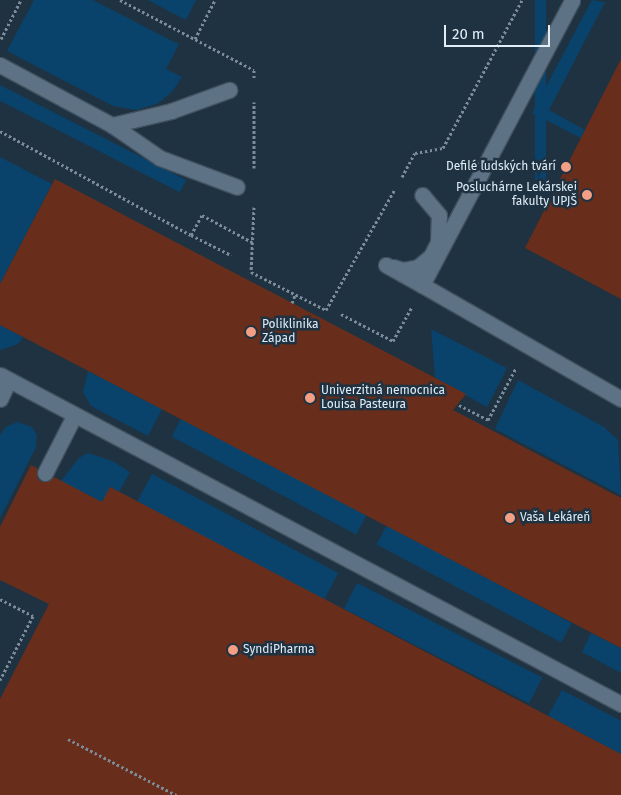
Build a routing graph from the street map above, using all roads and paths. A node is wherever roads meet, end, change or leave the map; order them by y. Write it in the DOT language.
graph roads {
  1 [pos="21,0"];
  2 [pos="120,0"];
  3 [pos="215,0"];
  4 [pos="522,0"];
  5 [pos="572,0"];
  6 [pos="195,39"];
  7 [pos="0,42"];
  8 [pos="0,65"];
  9 [pos="254,89"];
  10 [pos="229,90"];
  11 [pos="254,98"];
  12 [pos="112,125"];
  13 [pos="0,131"];
  14 [pos="254,176"];
  15 [pos="237,187"];
  16 [pos="254,205"];
  17 [pos="460,215"];
  18 [pos="191,235"];
  19 [pos="252,242"];
  20 [pos="232,255"];
  21 [pos="422,285"];
  22 [pos="295,295"];
  23 [pos="292,303"];
  24 [pos="341,314"];
  25 [pos="528,345"];
  26 [pos="5,378"];
  27 [pos="621,399"];
  28 [pos="0,400"];
  29 [pos="459,405"];
  30 [pos="74,416"];
  31 [pos="46,473"];
  32 [pos="0,599"];
  33 [pos="0,680"];
  34 [pos="621,704"];
  35 [pos="68,740"];
  36 [pos="176,795"];
  1 -- 7 [label="path"];
  2 -- 6 [label="path"];
  3 -- 6 [label="path"];
  4 -- 22 [label="path"];
  5 -- 17 [label="lane"];
  6 -- 9 [label="path"];
  8 -- 12 [label="lane"];
  10 -- 12 [label="lane"];
  11 -- 14 [label="path"];
  12 -- 15 [label="lane"];
  13 -- 18 [label="path"];
  16 -- 19 [label="path"];
  17 -- 21 [label="lane"];
  17 -- 21 [label="lane"];
  18 -- 19 [label="path"];
  18 -- 20 [label="path"];
  19 -- 22 [label="path"];
  21 -- 24 [label="path"];
  21 -- 25 [label="lane"];
  22 -- 23 [label="path"];
  25 -- 27 [label="lane"];
  25 -- 29 [label="path"];
  26 -- 28 [label="lane"];
  26 -- 30 [label="lane"];
  30 -- 31 [label="lane"];
  30 -- 34 [label="lane"];
  32 -- 33 [label="path"];
  35 -- 36 [label="path"];
}
